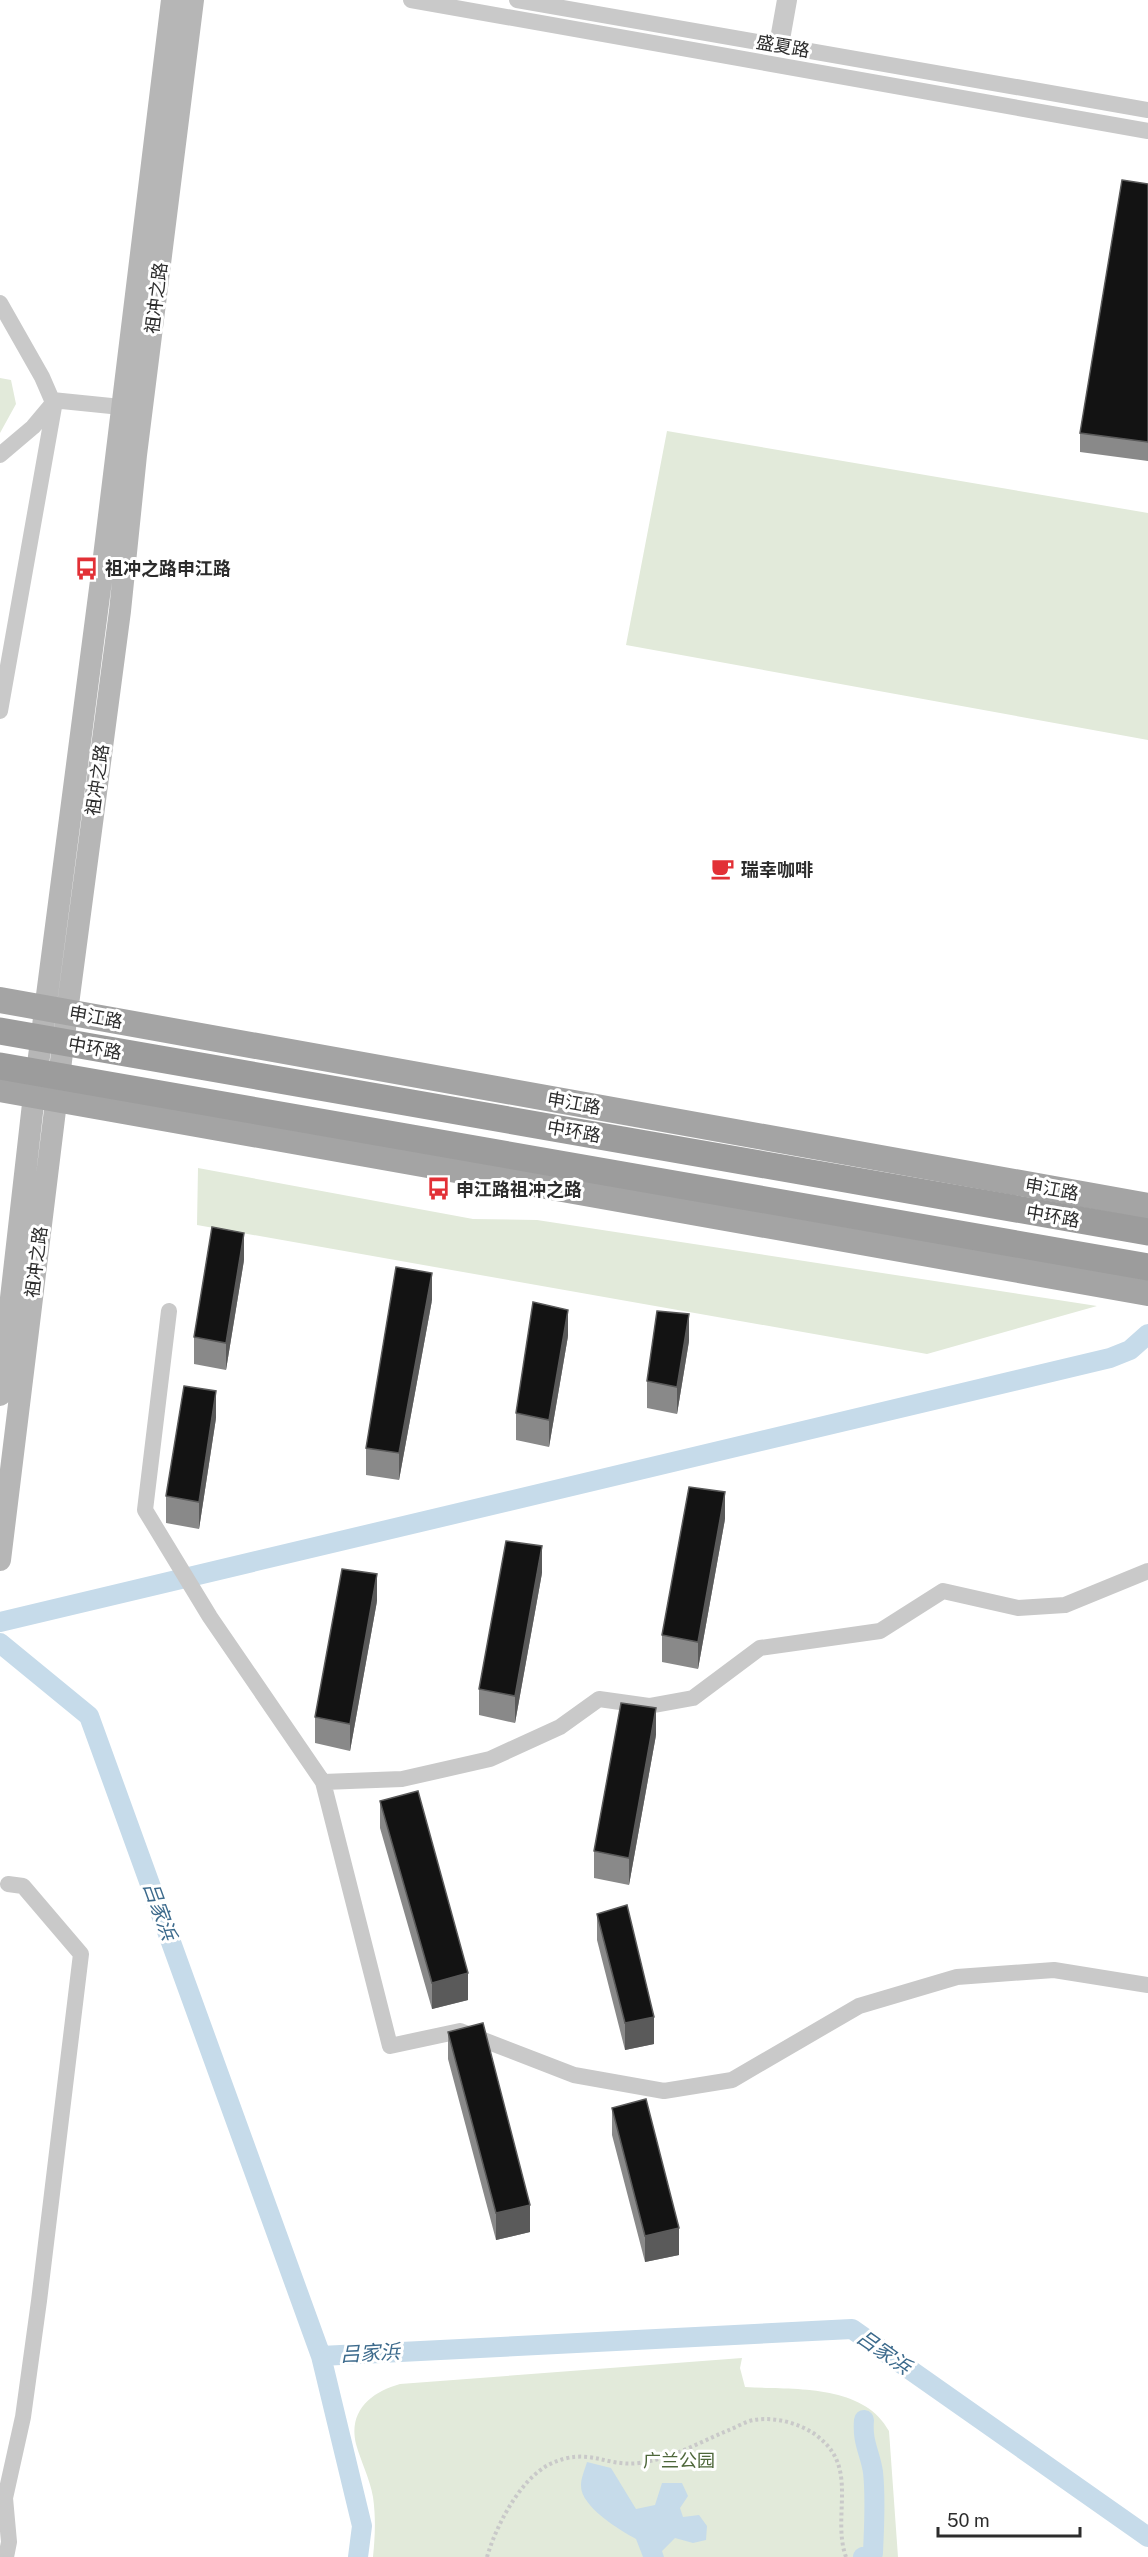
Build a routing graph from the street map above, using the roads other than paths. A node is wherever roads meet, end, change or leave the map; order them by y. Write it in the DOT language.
graph roads {
  1 [pos="172,0"];
  2 [pos="193,0"];
  3 [pos="411,0"];
  4 [pos="517,0"];
  5 [pos="787,0"];
  6 [pos="779,45"];
  7 [pos="1148,111"];
  8 [pos="1148,131"];
  9 [pos="0,303"];
  10 [pos="55,401"];
  11 [pos="121,407"];
  12 [pos="0,455"];
  13 [pos="0,711"];
  14 [pos="0,1000"];
  15 [pos="56,1010"];
  16 [pos="0,1031"];
  17 [pos="0,1066"];
  18 [pos="0,1089"];
  19 [pos="45,1097"];
  20 [pos="1148,1206"];
  21 [pos="1148,1232"];
  22 [pos="1148,1267"];
  23 [pos="1148,1293"];
  24 [pos="169,1311"];
  25 [pos="0,1395"];
  26 [pos="0,1560"];
  27 [pos="1148,1572"];
  28 [pos="323,1782"];
  29 [pos="8,1884"];
  30 [pos="1148,1985"];
  31 [pos="3,2496"];
  32 [pos="6,2557"];
  1 -- 11 [label="main road, 祖冲之路"];
  2 -- 15 [label="main road, 祖冲之路"];
  3 -- 8 [label="street, 盛夏路"];
  4 -- 6 [label="street, 盛夏路"];
  5 -- 6 [label="street"];
  6 -- 7 [label="street, 盛夏路"];
  9 -- 10 [label="street"];
  10 -- 11 [label="street"];
  10 -- 12 [label="street"];
  10 -- 13 [label="street"];
  11 -- 15 [label="main road, 祖冲之路"];
  14 -- 15 [label="main road, 申江路"];
  15 -- 19 [label="main road, 祖冲之路"];
  15 -- 20 [label="main road, 申江路"];
  16 -- 21 [label="highway, 中环路, bridge"];
  17 -- 22 [label="highway, 中环路, bridge"];
  18 -- 19 [label="main road"];
  19 -- 23 [label="main road"];
  19 -- 25 [label="main road, 祖冲之路"];
  19 -- 26 [label="main road, 祖冲之路"];
  24 -- 28 [label="street"];
  27 -- 28 [label="street"];
  28 -- 30 [label="street"];
  29 -- 31 [label="street"];
  31 -- 32 [label="street"];
}
